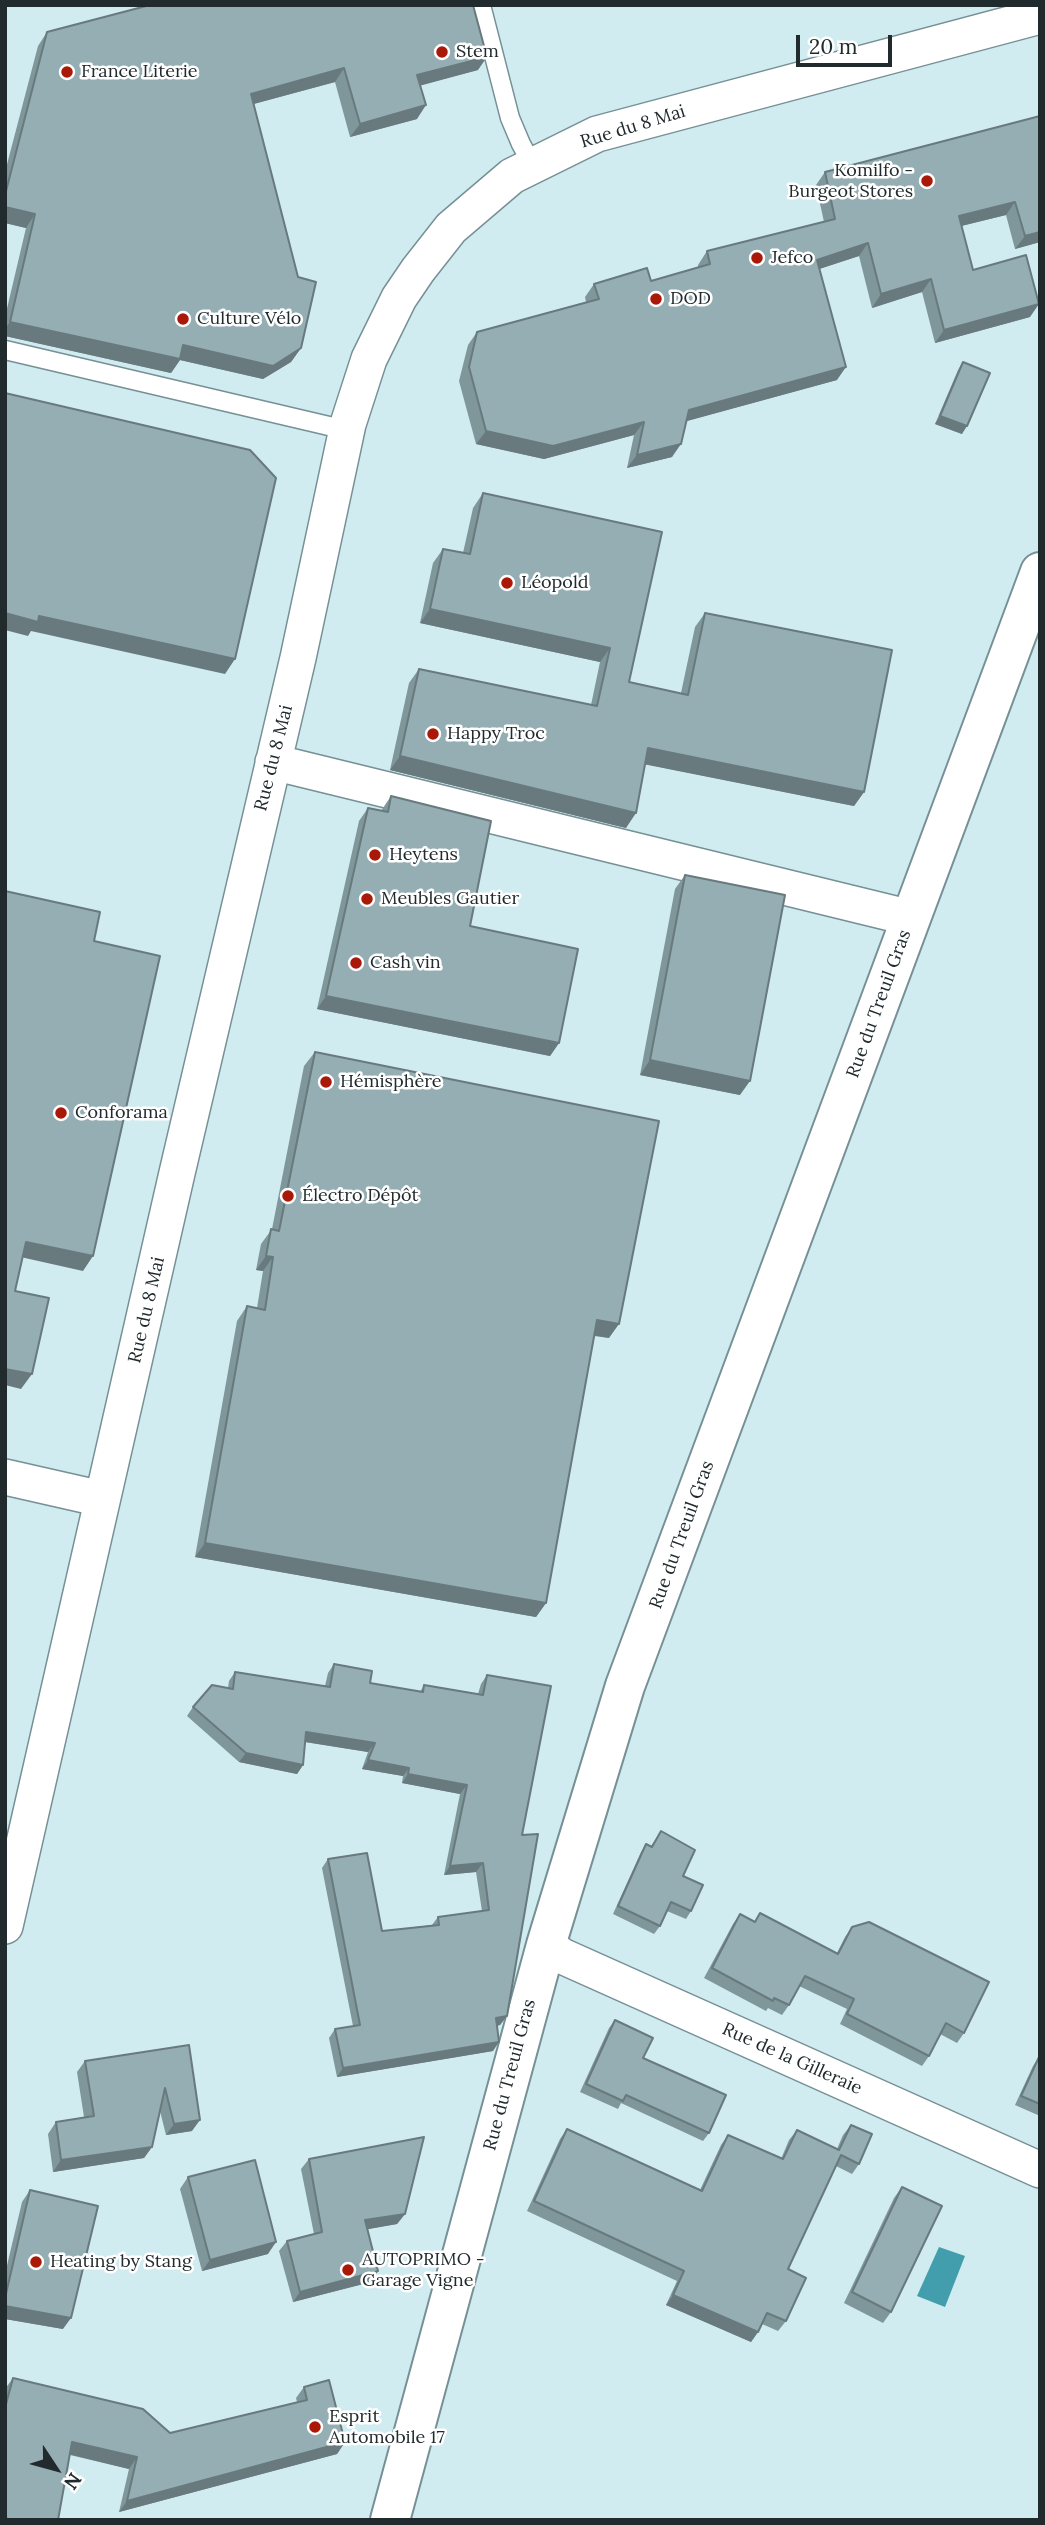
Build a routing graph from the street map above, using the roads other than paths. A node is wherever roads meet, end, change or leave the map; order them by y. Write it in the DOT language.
graph roads {
  1 [pos="481,5"];
  2 [pos="1040,16"];
  3 [pos="533,164"];
  4 [pos="5,350"];
  5 [pos="346,430"];
  6 [pos="1040,572"];
  7 [pos="273,762"];
  8 [pos="911,918"];
  9 [pos="5,1477"];
  10 [pos="102,1499"];
  11 [pos="5,1926"];
  12 [pos="545,1945"];
  13 [pos="1040,2171"];
  14 [pos="390,2520"];
  1 -- 3 [label="lane"];
  2 -- 3 [label="street, Rue du 8 Mai"];
  3 -- 5 [label="street, Rue du 8 Mai"];
  4 -- 5 [label="lane"];
  5 -- 7 [label="street, Rue du 8 Mai"];
  6 -- 8 [label="street, Rue du Treuil Gras"];
  7 -- 8 [label="street"];
  7 -- 10 [label="street, Rue du 8 Mai"];
  8 -- 12 [label="street, Rue du Treuil Gras"];
  9 -- 10 [label="street"];
  10 -- 11 [label="street, Rue du 8 Mai"];
  12 -- 13 [label="street, Rue de la Gilleraie"];
  12 -- 14 [label="street, Rue du Treuil Gras"];
}
